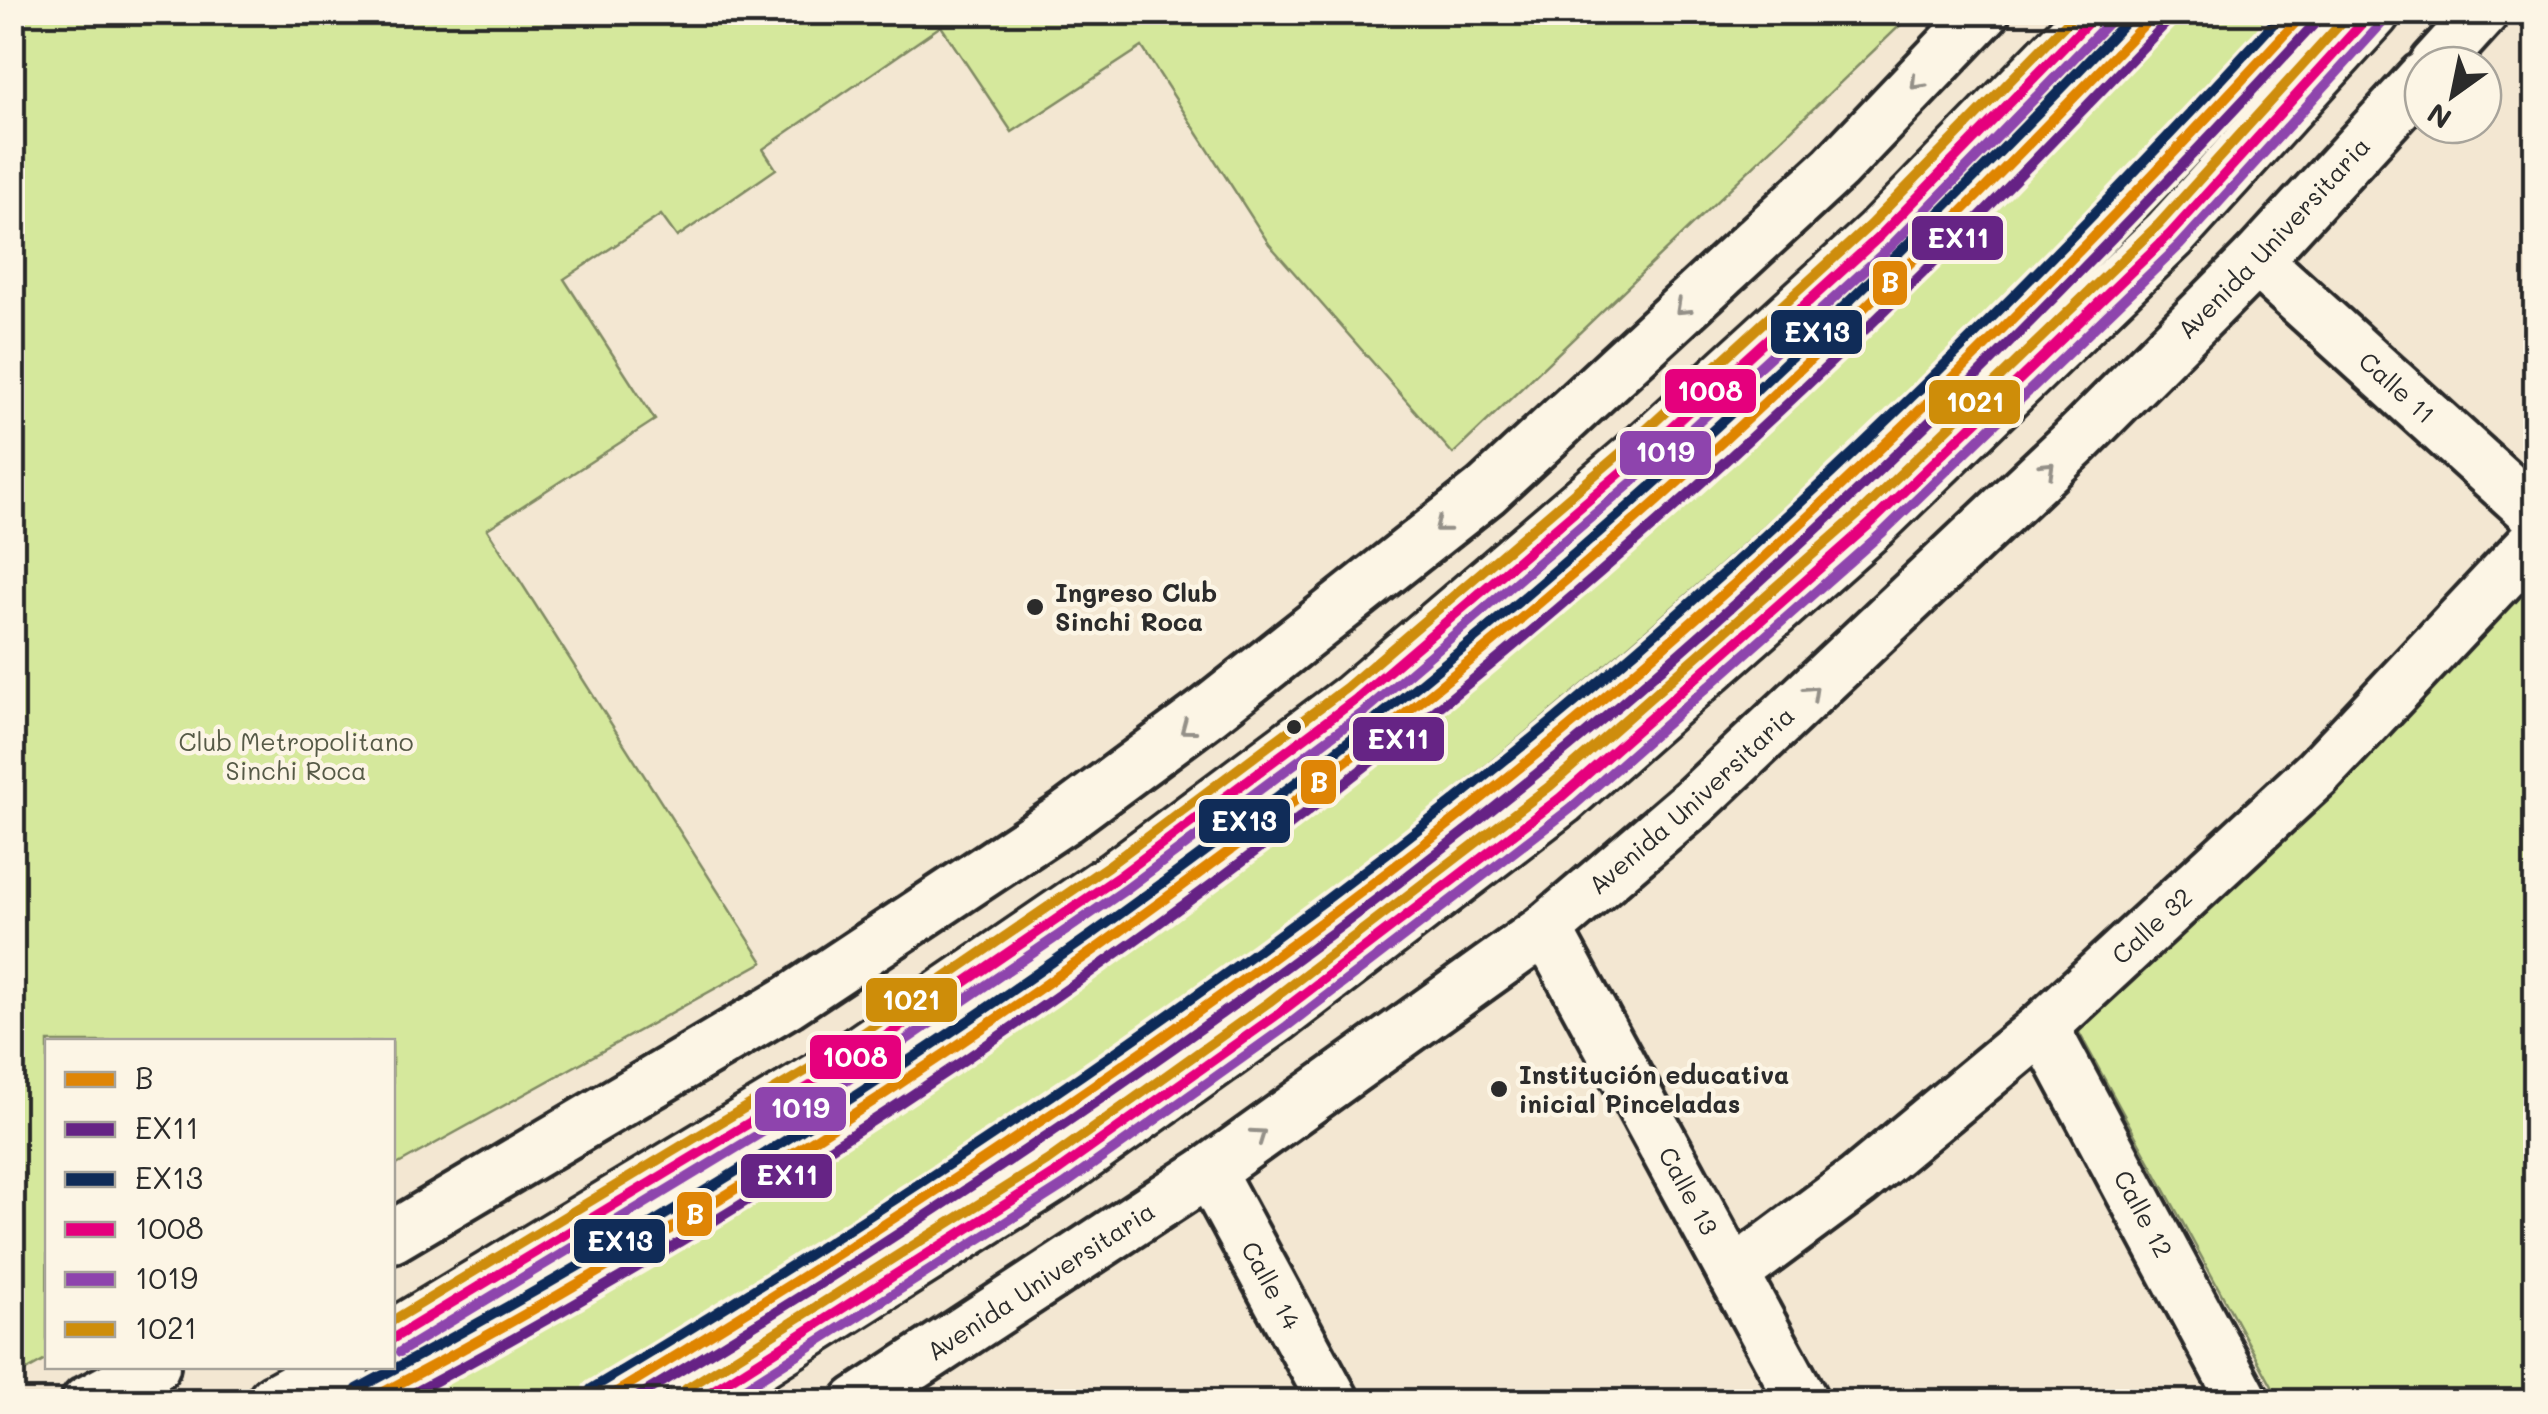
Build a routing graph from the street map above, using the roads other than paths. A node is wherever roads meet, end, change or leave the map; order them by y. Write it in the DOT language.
graph roads {
  1 [pos="1984,12"];
  2 [pos="2098,12"];
  3 [pos="2372,12"];
  4 [pos="2483,12"];
  5 [pos="2453,45"];
  6 [pos="2403,100"];
  7 [pos="2256,260"];
  8 [pos="2536,514"];
  9 [pos="2536,540"];
  10 [pos="1546,929"];
  11 [pos="2042,1027"];
  12 [pos="1209,1171"];
  13 [pos="395,1235"];
  14 [pos="1733,1274"];
  15 [pos="395,1337"];
  16 [pos="148,1369"];
  17 [pos="336,1369"];
  18 [pos="87,1402"];
  19 [pos="275,1402"];
  20 [pos="694,1402"];
  21 [pos="857,1402"];
  22 [pos="1334,1402"];
  23 [pos="1802,1402"];
  24 [pos="2244,1402"];
  1 -- 13 [label="street, one-way"];
  2 -- 15 [label="main road"];
  3 -- 20 [label="main road"];
  4 -- 5 [label="street"];
  6 -- 7 [label="street, Avenida Universitaria"];
  7 -- 8 [label="street, Calle 11"];
  10 -- 7 [label="street, Avenida Universitaria, one-way"];
  9 -- 11 [label="street, Calle 32"];
  12 -- 10 [label="street, Avenida Universitaria, one-way"];
  10 -- 14 [label="street, Calle 13"];
  11 -- 14 [label="street, Calle 32"];
  11 -- 24 [label="street, Calle 12"];
  12 -- 21 [label="street, Avenida Universitaria"];
  12 -- 22 [label="street, Calle 14"];
  14 -- 23 [label="street, Calle 13"];
  16 -- 18 [label="street"];
  17 -- 19 [label="main road"];
}
